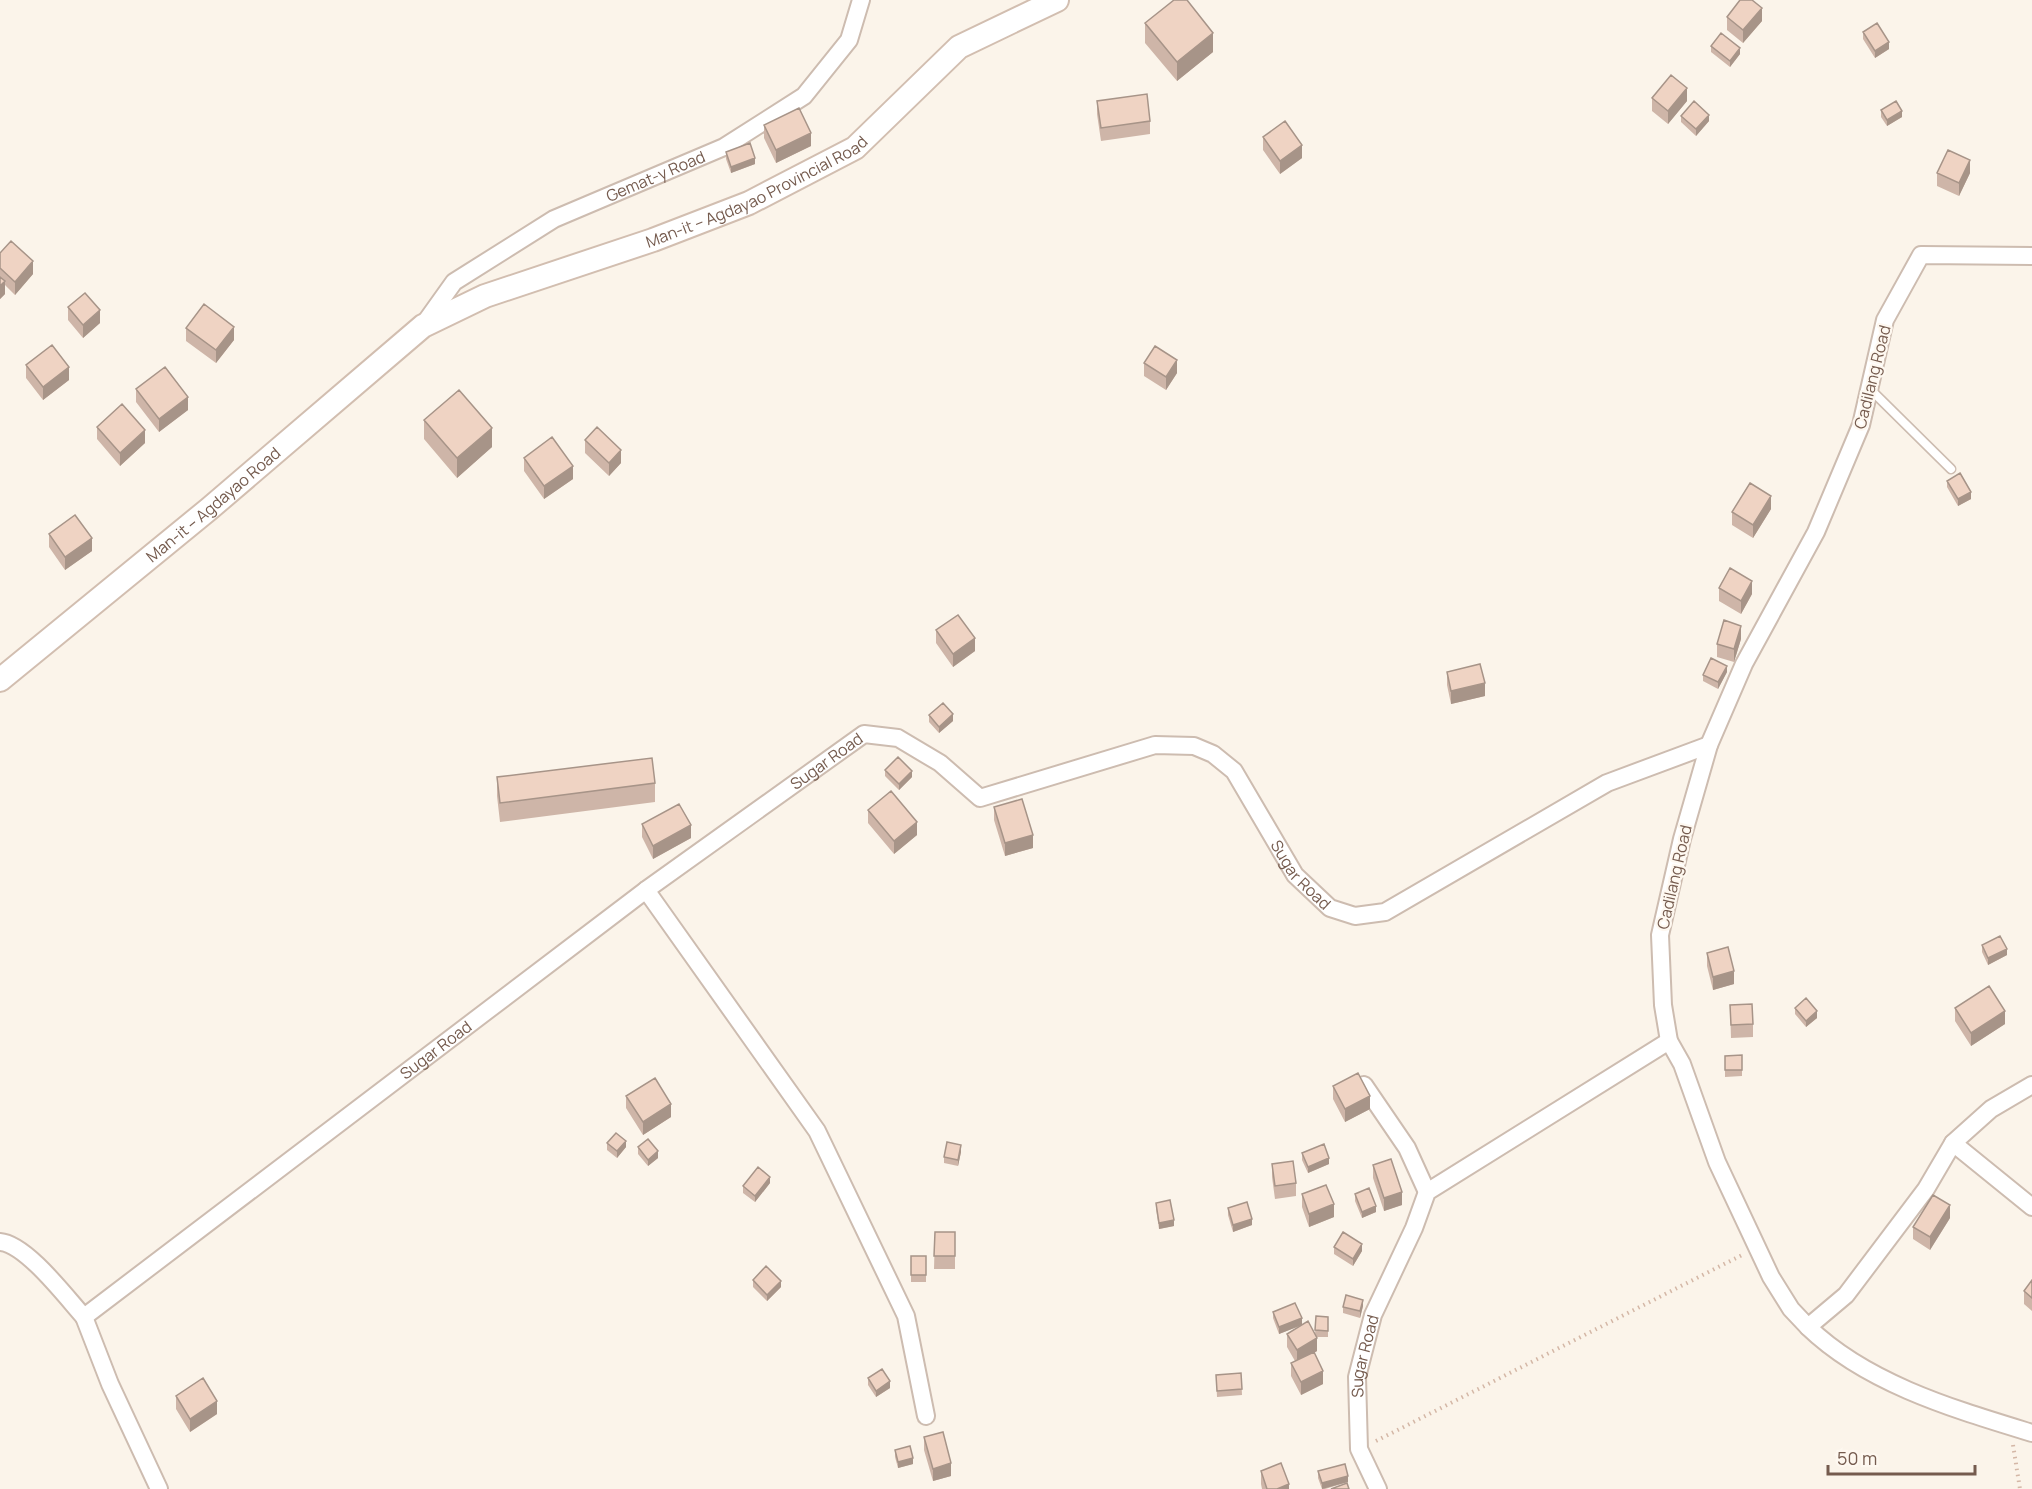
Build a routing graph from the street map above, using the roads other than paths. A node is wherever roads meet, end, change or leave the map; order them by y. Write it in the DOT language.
graph roads {
  1 [pos="861,0"];
  2 [pos="1058,0"];
  3 [pos="2032,256"];
  4 [pos="423,326"];
  5 [pos="1870,389"];
  6 [pos="1950,469"];
  7 [pos="0,680"];
  8 [pos="1709,745"];
  9 [pos="646,890"];
  10 [pos="1669,1041"];
  11 [pos="1364,1085"];
  12 [pos="2032,1085"];
  13 [pos="1953,1143"];
  14 [pos="1427,1192"];
  15 [pos="2032,1208"];
  16 [pos="0,1242"];
  17 [pos="84,1317"];
  18 [pos="1808,1327"];
  19 [pos="926,1416"];
  20 [pos="2032,1433"];
  21 [pos="159,1489"];
  22 [pos="1378,1489"];
  1 -- 4 [label="street, Gemat-y Road"];
  2 -- 4 [label="street, Man-it – Agdayao Provincial Road"];
  3 -- 5 [label="street, Cadilang Road"];
  4 -- 7 [label="street, Man-it – Agdayao Road"];
  5 -- 6 [label="lane"];
  5 -- 8 [label="street, Cadilang Road"];
  8 -- 9 [label="street, Sugar Road"];
  8 -- 10 [label="street, Cadilang Road"];
  9 -- 17 [label="street, Sugar Road"];
  9 -- 19 [label="street"];
  10 -- 14 [label="street"];
  10 -- 18 [label="street, Cadilang Road"];
  11 -- 14 [label="street"];
  12 -- 13 [label="street"];
  13 -- 15 [label="street"];
  13 -- 18 [label="street"];
  14 -- 22 [label="street, Sugar Road"];
  16 -- 17 [label="street"];
  17 -- 21 [label="street"];
  18 -- 20 [label="street, Cadilang Road"];
}
